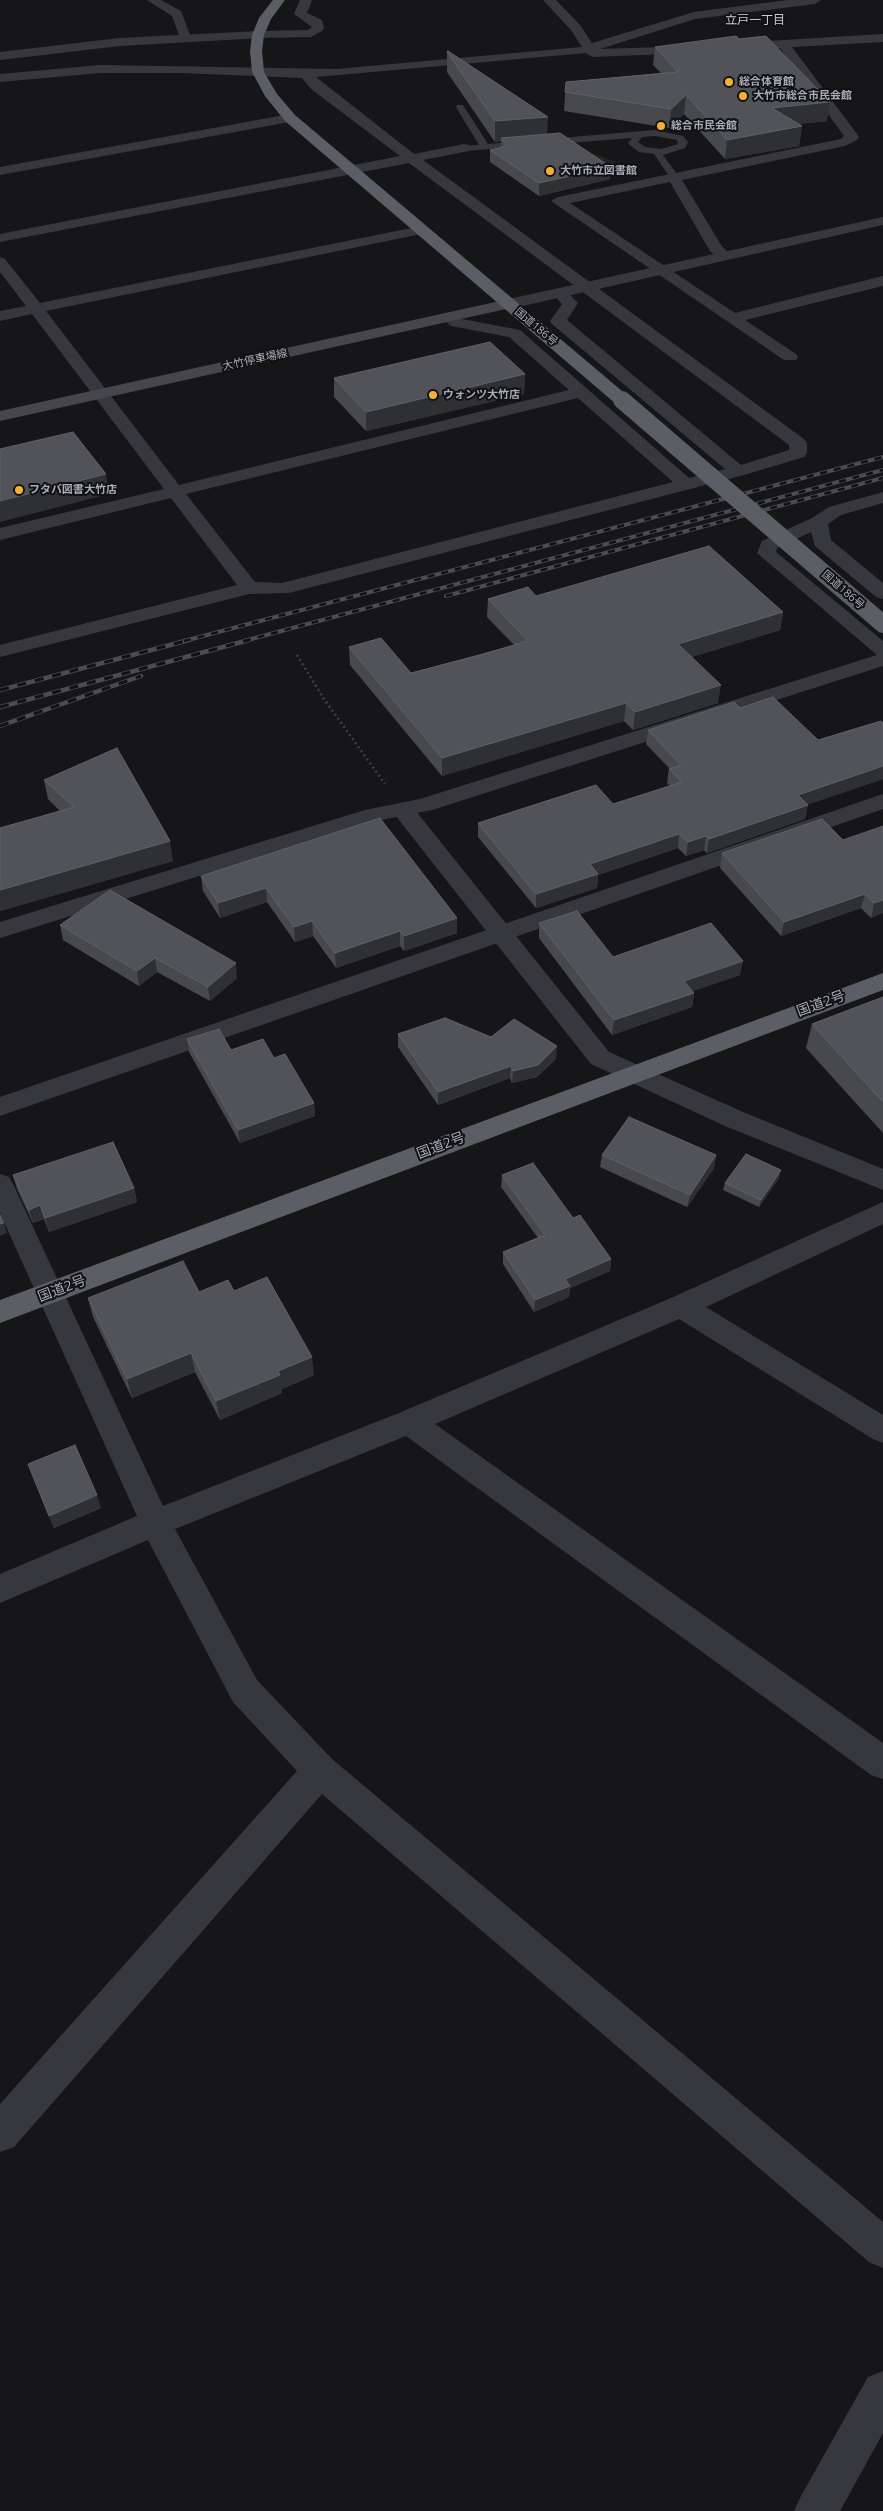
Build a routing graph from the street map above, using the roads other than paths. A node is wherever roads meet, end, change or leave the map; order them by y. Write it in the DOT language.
graph roads {
  1 [pos="153,0"];
  2 [pos="279,0"];
  3 [pos="306,0"];
  4 [pos="550,0"];
  5 [pos="815,0"];
  6 [pos="683,4"];
  7 [pos="694,16"];
  8 [pos="258,35"];
  9 [pos="185,38"];
  10 [pos="883,38"];
  11 [pos="782,44"];
  12 [pos="754,46"];
  13 [pos="705,48"];
  14 [pos="589,50"];
  15 [pos="0,56"];
  16 [pos="258,72"];
  17 [pos="306,74"];
  18 [pos="0,78"];
  19 [pos="460,107"];
  20 [pos="290,118"];
  21 [pos="638,136"];
  22 [pos="485,147"];
  23 [pos="464,148"];
  24 [pos="657,152"];
  25 [pos="411,158"];
  26 [pos="0,171"];
  27 [pos="350,171"];
  28 [pos="674,176"];
  29 [pos="883,221"];
  30 [pos="421,230"];
  31 [pos="0,238"];
  32 [pos="724,256"];
  33 [pos="0,262"];
  34 [pos="659,270"];
  35 [pos="883,281"];
  36 [pos="585,287"];
  37 [pos="560,293"];
  38 [pos="509,304"];
  39 [pos="35,308"];
  40 [pos="0,316"];
  41 [pos="449,317"];
  42 [pos="732,318"];
  43 [pos="790,357"];
  44 [pos="581,392"];
  45 [pos="100,394"];
  46 [pos="651,398"];
  47 [pos="604,412"];
  48 [pos="0,416"];
  49 [pos="738,471"];
  50 [pos="685,484"];
  51 [pos="176,493"];
  52 [pos="883,497"];
  53 [pos="818,522"];
  54 [pos="0,534"];
  55 [pos="249,588"];
  56 [pos="883,593"];
  57 [pos="883,624"];
  58 [pos="0,651"];
  59 [pos="883,651"];
  60 [pos="883,660"];
  61 [pos="883,801"];
  62 [pos="403,810"];
  63 [pos="0,930"];
  64 [pos="500,933"];
  65 [pos="883,981"];
  66 [pos="633,1074"];
  67 [pos="0,1107"];
  68 [pos="883,1180"];
  69 [pos="0,1184"];
  70 [pos="883,1212"];
  71 [pos="49,1294"];
  72 [pos="681,1306"];
  73 [pos="0,1312"];
  74 [pos="409,1422"];
  75 [pos="883,1430"];
  76 [pos="155,1523"];
  77 [pos="0,1588"];
  78 [pos="883,1763"];
  79 [pos="320,1772"];
  80 [pos="0,2133"];
  81 [pos="883,2248"];
  82 [pos="883,2392"];
  83 [pos="816,2511"];
  1 -- 9 [label="street"];
  2 -- 8 [label="highway, 国道186号"];
  3 -- 8 [label="street"];
  4 -- 14 [label="street"];
  5 -- 7 [label="street"];
  6 -- 7 [label="street"];
  7 -- 14 [label="street"];
  8 -- 9 [label="street"];
  8 -- 16 [label="highway, 国道186号"];
  9 -- 15 [label="street"];
  10 -- 11 [label="street"];
  11 -- 12 [label="street"];
  11 -- 28 [label="street"];
  13 -- 14 [label="street"];
  14 -- 17 [label="street"];
  16 -- 17 [label="street"];
  16 -- 18 [label="street"];
  16 -- 20 [label="highway, 国道186号"];
  17 -- 25 [label="street"];
  19 -- 22 [label="lane"];
  20 -- 26 [label="street"];
  20 -- 27 [label="highway, 国道186号"];
  21 -- 22 [label="lane"];
  21 -- 24 [label="lane"];
  21 -- 24 [label="lane"];
  22 -- 23 [label="lane"];
  23 -- 25 [label="street"];
  24 -- 28 [label="lane"];
  25 -- 27 [label="street"];
  25 -- 36 [label="street"];
  27 -- 30 [label="highway, 国道186号"];
  27 -- 31 [label="street"];
  28 -- 32 [label="street"];
  28 -- 34 [label="street"];
  29 -- 32 [label="street"];
  30 -- 38 [label="highway, 国道186号"];
  30 -- 39 [label="street"];
  32 -- 34 [label="street"];
  33 -- 39 [label="street"];
  34 -- 36 [label="street"];
  34 -- 42 [label="street"];
  35 -- 42 [label="street"];
  36 -- 37 [label="street"];
  36 -- 49 [label="street"];
  37 -- 38 [label="street"];
  37 -- 46 [label="street"];
  38 -- 41 [label="main road, 大竹停車場線"];
  38 -- 57 [label="highway, 国道186号, bridge"];
  39 -- 40 [label="street"];
  39 -- 45 [label="street"];
  41 -- 44 [label="street"];
  41 -- 45 [label="main road, 大竹停車場線"];
  42 -- 43 [label="street"];
  44 -- 47 [label="street"];
  44 -- 51 [label="street"];
  45 -- 48 [label="main road, 大竹停車場線"];
  45 -- 51 [label="street"];
  46 -- 47 [label="street"];
  46 -- 49 [label="street"];
  47 -- 50 [label="street"];
  49 -- 50 [label="street"];
  50 -- 55 [label="street"];
  51 -- 54 [label="street"];
  51 -- 55 [label="street"];
  52 -- 53 [label="street"];
  53 -- 56 [label="street"];
  53 -- 59 [label="street"];
  55 -- 58 [label="street"];
  60 -- 62 [label="street"];
  61 -- 64 [label="street"];
  62 -- 63 [label="street"];
  62 -- 64 [label="street"];
  64 -- 66 [label="street"];
  64 -- 67 [label="street"];
  65 -- 66 [label="highway, 国道2号"];
  66 -- 68 [label="street"];
  66 -- 71 [label="highway, 国道2号"];
  69 -- 71 [label="street"];
  70 -- 72 [label="street"];
  71 -- 73 [label="highway, 国道2号"];
  71 -- 76 [label="street"];
  72 -- 74 [label="street"];
  72 -- 75 [label="street"];
  74 -- 76 [label="street"];
  74 -- 78 [label="street"];
  76 -- 77 [label="street"];
  76 -- 79 [label="street"];
  79 -- 80 [label="street"];
  79 -- 81 [label="street"];
  82 -- 83 [label="street"];
}
